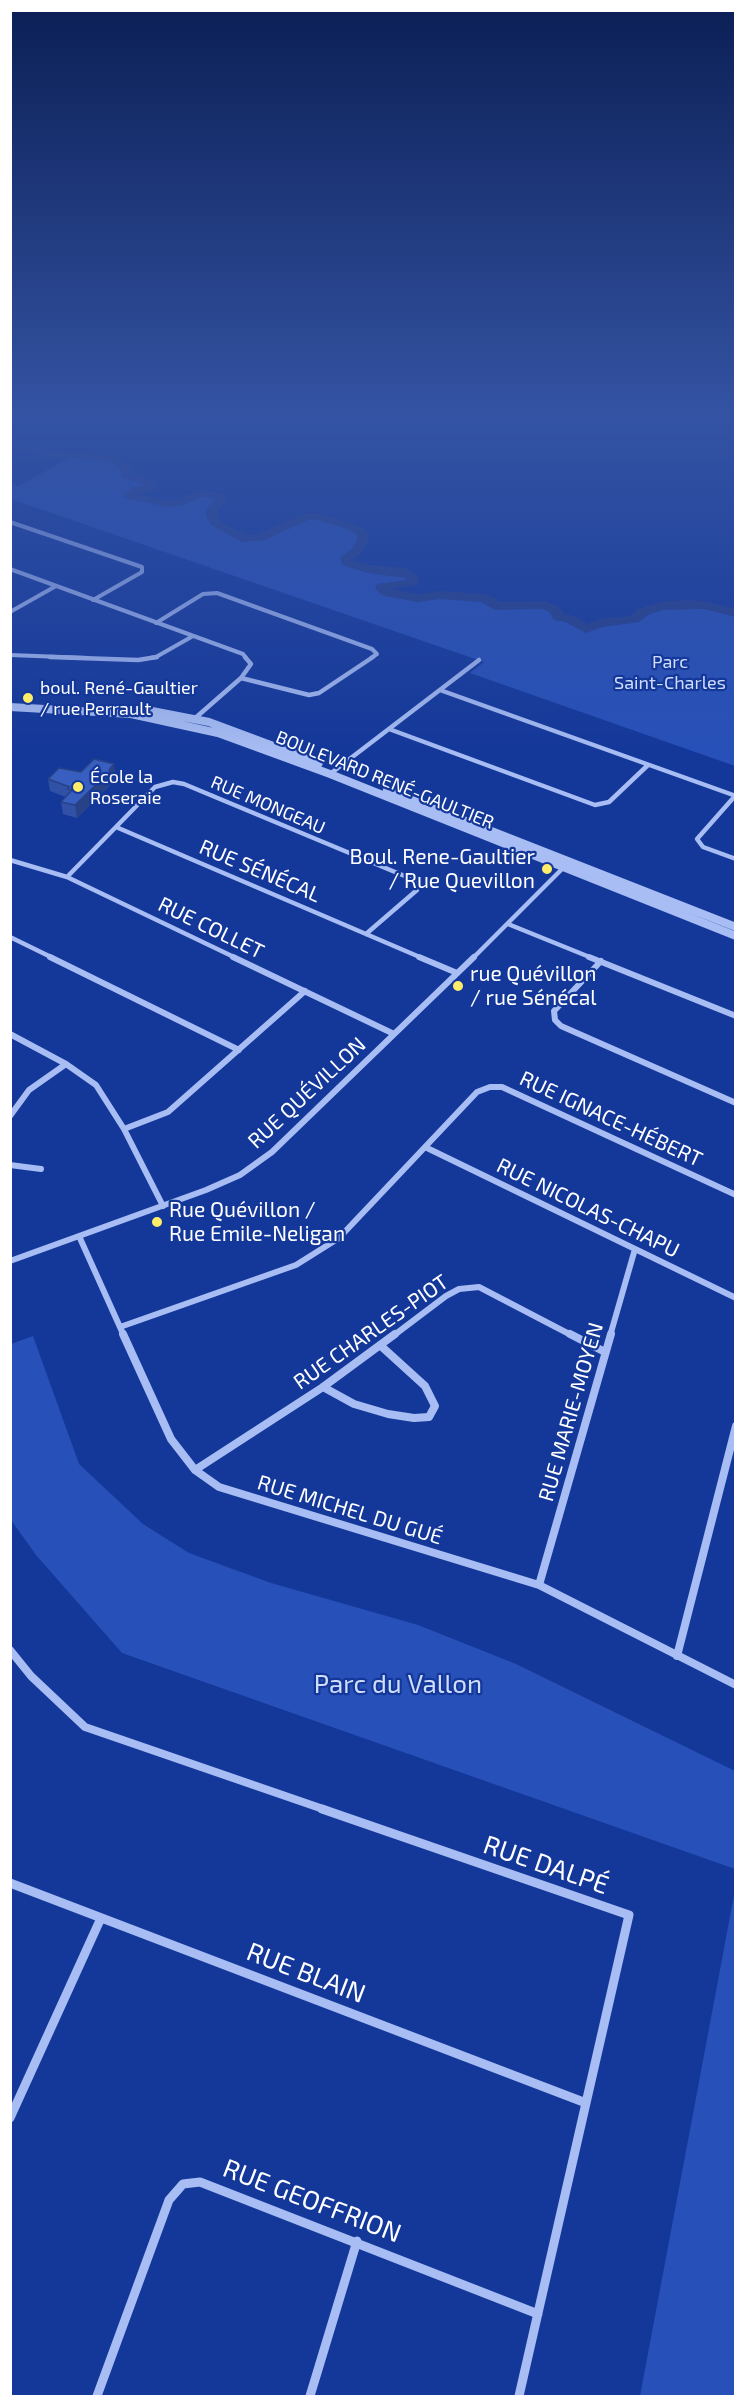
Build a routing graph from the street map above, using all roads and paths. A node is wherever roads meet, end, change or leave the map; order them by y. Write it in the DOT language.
graph roads {
  1 [pos="37,531"];
  2 [pos="10,569"];
  3 [pos="56,586"];
  4 [pos="93,600"];
  5 [pos="10,612"];
  6 [pos="156,623"];
  7 [pos="193,636"];
  8 [pos="10,655"];
  9 [pos="479,660"];
  10 [pos="241,678"];
  11 [pos="440,690"];
  12 [pos="11,703"];
  13 [pos="192,721"];
  14 [pos="389,729"];
  15 [pos="648,765"];
  16 [pos="333,772"];
  17 [pos="735,796"];
  18 [pos="116,827"];
  19 [pos="735,859"];
  20 [pos="10,860"];
  21 [pos="565,865"];
  22 [pos="67,877"];
  23 [pos="508,924"];
  24 [pos="735,927"];
  25 [pos="366,934"];
  26 [pos="735,936"];
  27 [pos="10,937"];
  28 [pos="601,961"];
  29 [pos="457,973"];
  30 [pos="305,991"];
  31 [pos="735,1016"];
  32 [pos="10,1034"];
  33 [pos="394,1034"];
  34 [pos="239,1050"];
  35 [pos="66,1064"];
  36 [pos="735,1103"];
  37 [pos="10,1116"];
  38 [pos="124,1129"];
  39 [pos="425,1147"];
  40 [pos="10,1165"];
  41 [pos="41,1168"];
  42 [pos="735,1195"];
  43 [pos="163,1206"];
  44 [pos="79,1236"];
  45 [pos="635,1249"];
  46 [pos="10,1261"];
  47 [pos="735,1298"];
  48 [pos="120,1327"];
  49 [pos="381,1346"];
  50 [pos="605,1352"];
  51 [pos="323,1387"];
  52 [pos="735,1426"];
  53 [pos="195,1470"];
  54 [pos="539,1585"];
  55 [pos="10,1650"];
  56 [pos="678,1656"];
  57 [pos="735,1685"];
  58 [pos="10,1884"];
  59 [pos="101,1918"];
  60 [pos="586,2103"];
  61 [pos="10,2118"];
  62 [pos="357,2241"];
  63 [pos="538,2314"];
  64 [pos="97,2397"];
  65 [pos="310,2397"];
  66 [pos="519,2397"];
  1 -- 4 [label="street"];
  2 -- 3 [label="street"];
  3 -- 4 [label="street"];
  3 -- 5 [label="street"];
  4 -- 6 [label="street"];
  6 -- 7 [label="street"];
  6 -- 10 [label="street"];
  7 -- 8 [label="street"];
  7 -- 10 [label="street"];
  9 -- 11 [label="street"];
  10 -- 13 [label="street"];
  11 -- 14 [label="street"];
  11 -- 15 [label="street"];
  12 -- 13 [label="street, BOULEVARD RENÉ-GAULTIER"];
  13 -- 16 [label="street, BOULEVARD RENÉ-GAULTIER"];
  14 -- 15 [label="street"];
  14 -- 16 [label="street"];
  15 -- 17 [label="street"];
  16 -- 21 [label="street, BOULEVARD RENÉ-GAULTIER"];
  17 -- 19 [label="street"];
  18 -- 22 [label="street, RUE MONGEAU"];
  18 -- 25 [label="street, RUE SÉNÉCAL"];
  18 -- 25 [label="street, RUE MONGEAU"];
  20 -- 22 [label="street, RUE COLLET"];
  21 -- 23 [label="street, RUE QUÉVILLON"];
  21 -- 24 [label="street, BOULEVARD RENÉ-GAULTIER"];
  21 -- 26 [label="street, BOULEVARD RENÉ-GAULTIER"];
  22 -- 30 [label="street, RUE COLLET"];
  23 -- 28 [label="street"];
  23 -- 29 [label="street, RUE QUÉVILLON"];
  25 -- 29 [label="street, RUE SÉNÉCAL"];
  27 -- 34 [label="street"];
  28 -- 31 [label="street"];
  28 -- 36 [label="street"];
  29 -- 33 [label="street, RUE QUÉVILLON"];
  30 -- 33 [label="street, RUE COLLET"];
  30 -- 34 [label="street"];
  32 -- 35 [label="street"];
  33 -- 43 [label="street, RUE QUÉVILLON"];
  34 -- 38 [label="street"];
  35 -- 37 [label="street"];
  35 -- 38 [label="street"];
  38 -- 43 [label="street"];
  39 -- 42 [label="street, RUE IGNACE-HÉBERT"];
  39 -- 45 [label="street, RUE NICOLAS-CHAPU"];
  39 -- 48 [label="street, RUE IGNACE-HÉBERT"];
  40 -- 41 [label="street"];
  43 -- 44 [label="street, RUE QUÉVILLON"];
  44 -- 46 [label="street, RUE QUÉVILLON"];
  44 -- 48 [label="street, RUE MICHEL DU GUÉ"];
  45 -- 47 [label="street, RUE NICOLAS-CHAPU"];
  45 -- 50 [label="street, RUE MARIE-MOYEN"];
  48 -- 53 [label="street, RUE MICHEL DU GUÉ"];
  49 -- 50 [label="street, RUE CHARLES-PIOT"];
  49 -- 51 [label="street, RUE CHARLES-PIOT"];
  49 -- 51 [label="street"];
  50 -- 54 [label="street, RUE MARIE-MOYEN"];
  51 -- 53 [label="street, RUE CHARLES-PIOT"];
  52 -- 56 [label="street"];
  53 -- 54 [label="street, RUE MICHEL DU GUÉ"];
  54 -- 56 [label="street, RUE MICHEL DU GUÉ"];
  55 -- 60 [label="street, RUE DALPÉ"];
  56 -- 57 [label="street, RUE MICHEL DU GUÉ"];
  58 -- 59 [label="street, RUE BLAIN"];
  59 -- 60 [label="street, RUE BLAIN"];
  59 -- 61 [label="street"];
  60 -- 63 [label="street, RUE DALPÉ"];
  62 -- 63 [label="street, RUE GEOFFRION"];
  62 -- 64 [label="street, RUE GEOFFRION"];
  62 -- 65 [label="street"];
  63 -- 66 [label="street, RUE DALPÉ"];
}
